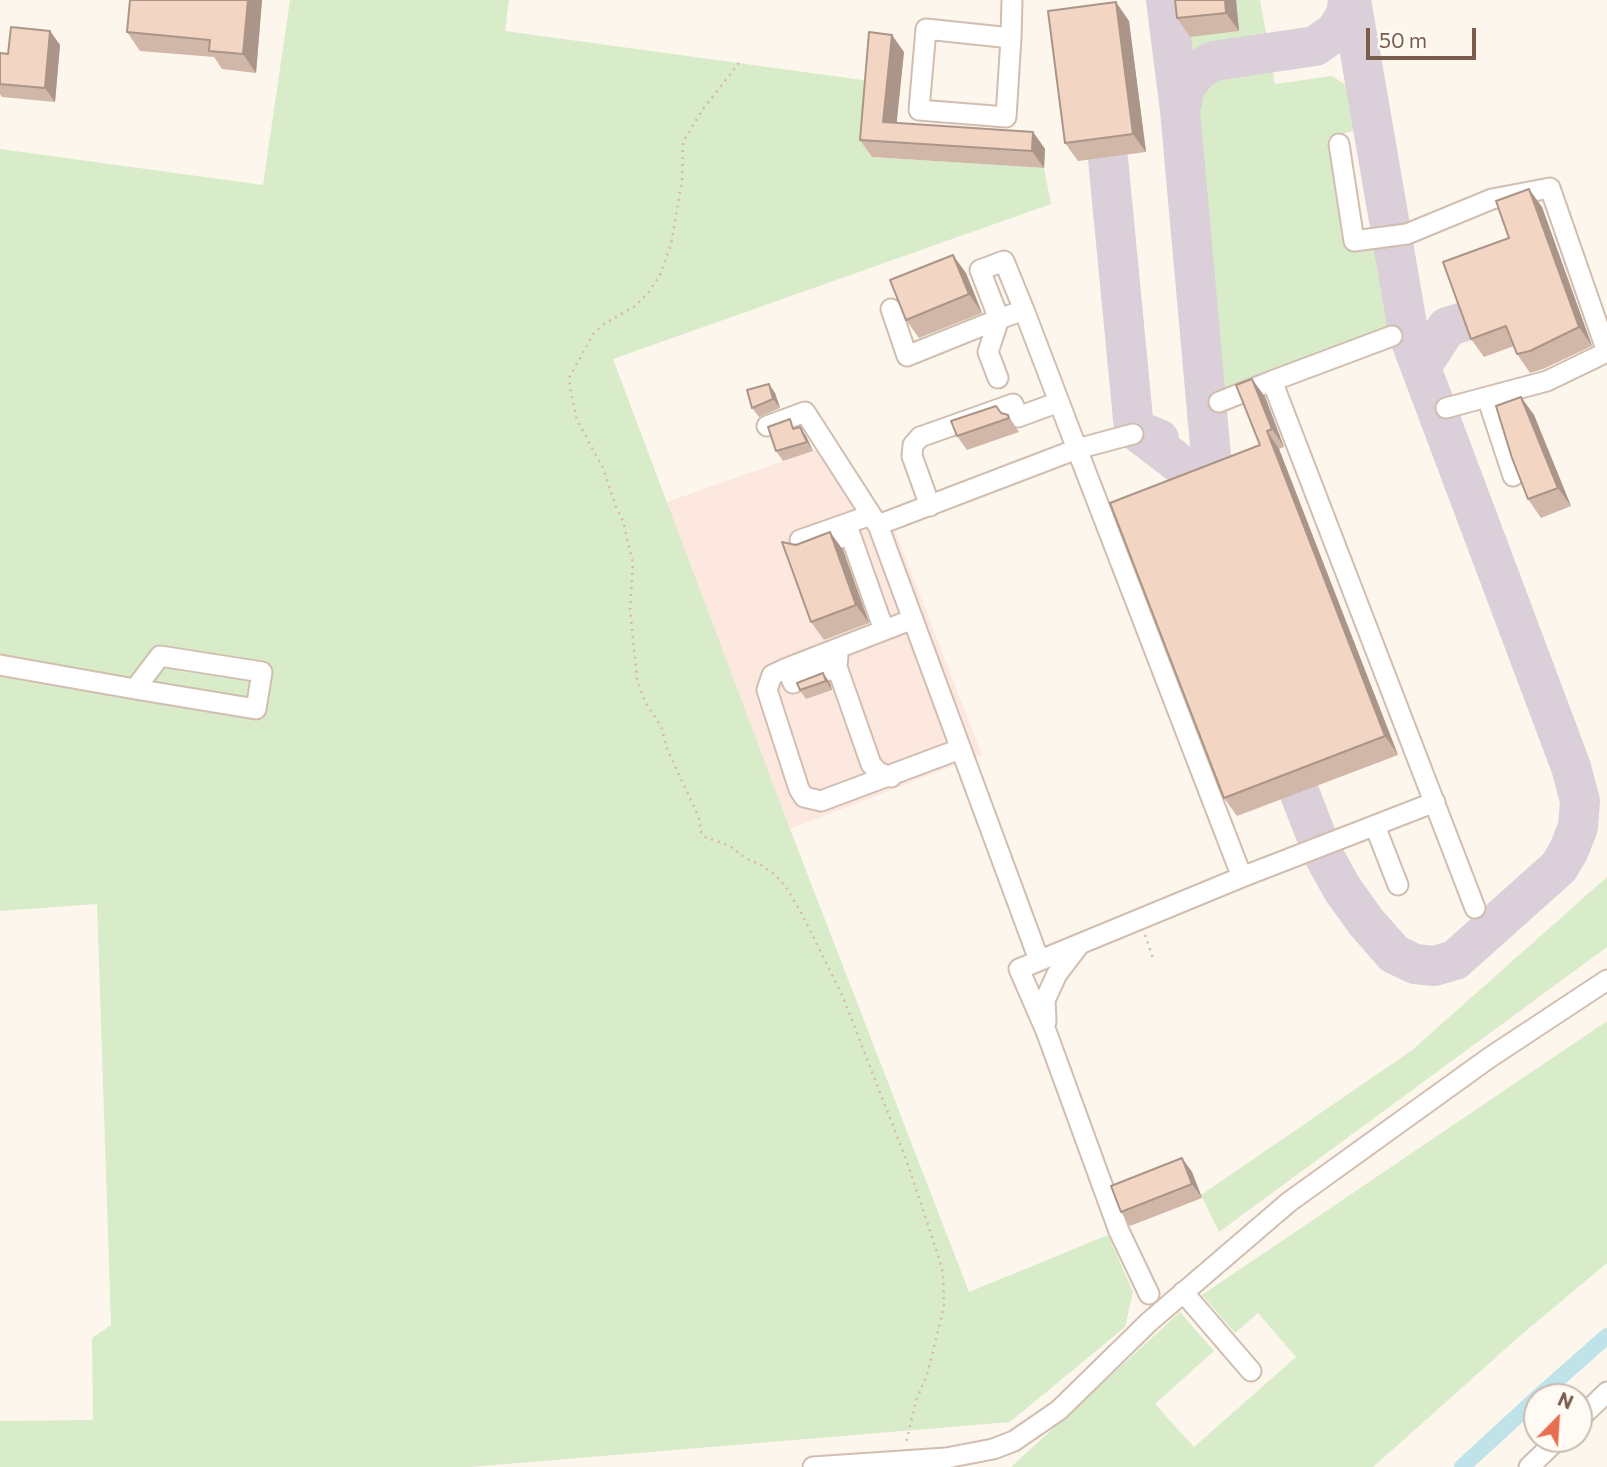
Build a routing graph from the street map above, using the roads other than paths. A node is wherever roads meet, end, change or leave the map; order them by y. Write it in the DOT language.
graph roads {
  1 [pos="1012,0"];
  2 [pos="1011,38"];
  3 [pos="1339,144"];
  4 [pos="891,309"];
  5 [pos="1024,310"];
  6 [pos="999,319"];
  7 [pos="1392,336"];
  8 [pos="998,378"];
  9 [pos="1272,381"];
  10 [pos="1487,397"];
  11 [pos="1059,402"];
  12 [pos="1219,402"];
  13 [pos="1446,408"];
  14 [pos="767,426"];
  15 [pos="1133,434"];
  16 [pos="1077,449"];
  17 [pos="1513,477"];
  18 [pos="930,506"];
  19 [pos="874,520"];
  20 [pos="850,534"];
  21 [pos="890,557"];
  22 [pos="861,566"];
  23 [pos="913,619"];
  24 [pos="884,630"];
  25 [pos="845,646"];
  26 [pos="0,666"];
  27 [pos="837,667"];
  28 [pos="787,668"];
  29 [pos="135,689"];
  30 [pos="960,749"];
  31 [pos="891,776"];
  32 [pos="1435,802"];
  33 [pos="1375,825"];
  34 [pos="1242,877"];
  35 [pos="1398,885"];
  36 [pos="1475,908"];
  37 [pos="1081,943"];
  38 [pos="1040,960"];
  39 [pos="1607,979"];
  40 [pos="1046,1031"];
  41 [pos="1149,1294"];
  42 [pos="1179,1296"];
  43 [pos="1149,1322"];
  44 [pos="1251,1371"];
  45 [pos="1607,1392"];
  46 [pos="1593,1406"];
  47 [pos="1544,1453"];
  48 [pos="813,1467"];
  49 [pos="1529,1467"];
  1 -- 2 [label="street"];
  2 -- 2 [label="street"];
  3 -- 10 [label="street"];
  4 -- 6 [label="street"];
  5 -- 6 [label="street"];
  5 -- 6 [label="street"];
  5 -- 11 [label="street"];
  6 -- 8 [label="street"];
  7 -- 9 [label="street"];
  9 -- 12 [label="street"];
  9 -- 32 [label="street"];
  10 -- 13 [label="street"];
  10 -- 17 [label="street"];
  11 -- 16 [label="street"];
  11 -- 18 [label="street"];
  14 -- 19 [label="street"];
  15 -- 16 [label="street"];
  16 -- 18 [label="street"];
  16 -- 34 [label="street"];
  18 -- 19 [label="street"];
  19 -- 20 [label="street"];
  19 -- 20 [label="street"];
  19 -- 21 [label="street"];
  20 -- 22 [label="street"];
  21 -- 22 [label="street"];
  21 -- 23 [label="street"];
  22 -- 24 [label="street"];
  23 -- 24 [label="street"];
  23 -- 30 [label="street"];
  24 -- 25 [label="street"];
  25 -- 27 [label="street"];
  25 -- 28 [label="street"];
  26 -- 29 [label="street"];
  27 -- 28 [label="street"];
  27 -- 31 [label="street"];
  28 -- 31 [label="street"];
  29 -- 29 [label="street"];
  30 -- 31 [label="street"];
  30 -- 38 [label="street"];
  32 -- 33 [label="street"];
  32 -- 36 [label="street"];
  33 -- 34 [label="street"];
  33 -- 35 [label="street"];
  34 -- 37 [label="street"];
  37 -- 38 [label="street"];
  37 -- 40 [label="street"];
  38 -- 40 [label="street"];
  39 -- 42 [label="street"];
  40 -- 41 [label="street"];
  41 -- 42 [label="street"];
  41 -- 43 [label="street"];
  42 -- 43 [label="street"];
  42 -- 44 [label="street"];
  43 -- 48 [label="street"];
  45 -- 46 [label="street"];
  47 -- 49 [label="street"];
}
